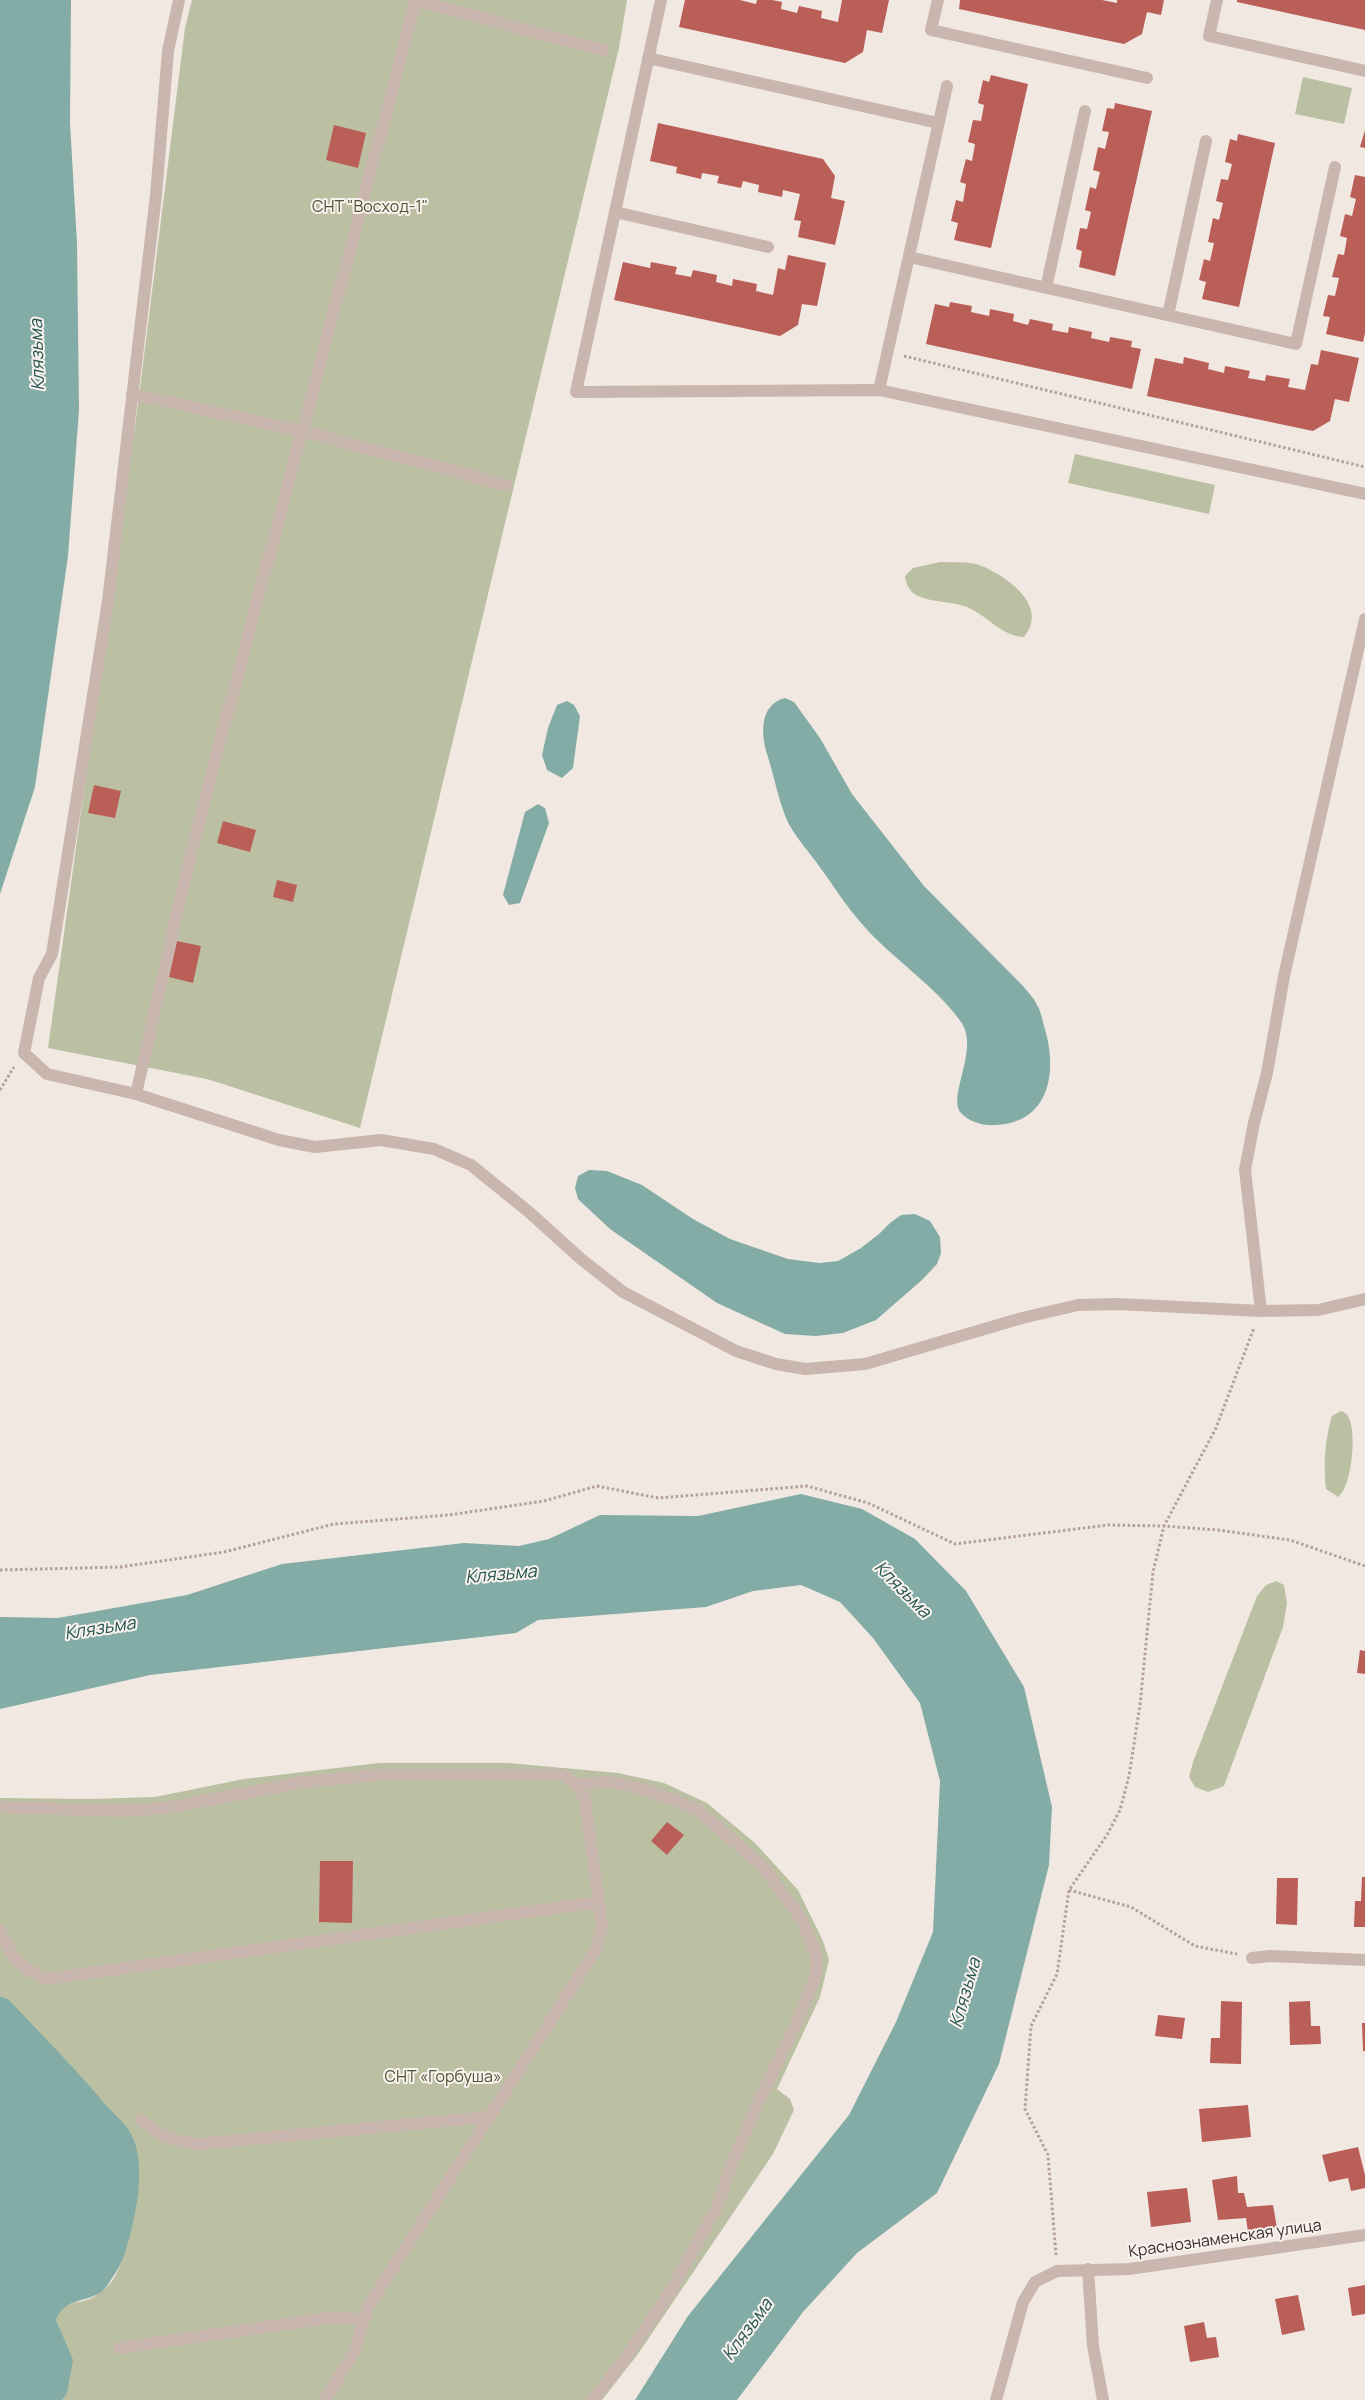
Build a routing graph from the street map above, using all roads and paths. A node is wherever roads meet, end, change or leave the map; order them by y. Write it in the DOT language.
graph roads {
  1 [pos="179,0"];
  2 [pos="415,0"];
  3 [pos="661,0"];
  4 [pos="938,0"];
  5 [pos="1217,0"];
  6 [pos="603,50"];
  7 [pos="648,58"];
  8 [pos="1365,71"];
  9 [pos="1148,78"];
  10 [pos="947,86"];
  11 [pos="1085,111"];
  12 [pos="938,123"];
  13 [pos="1206,141"];
  14 [pos="1335,167"];
  15 [pos="615,212"];
  16 [pos="768,247"];
  17 [pos="908,257"];
  18 [pos="1046,288"];
  19 [pos="1168,315"];
  20 [pos="887,352"];
  21 [pos="879,390"];
  22 [pos="132,394"];
  23 [pos="302,431"];
  24 [pos="1365,467"];
  25 [pos="506,485"];
  26 [pos="1365,494"];
  27 [pos="1365,619"];
  28 [pos="24,1052"];
  29 [pos="0,1090"];
  30 [pos="136,1094"];
  31 [pos="1365,1299"];
  32 [pos="1262,1311"];
  33 [pos="1164,1526"];
  34 [pos="1365,1566"];
  35 [pos="0,1570"];
  36 [pos="577,1785"];
  37 [pos="0,1807"];
  38 [pos="1069,1890"];
  39 [pos="599,1902"];
  40 [pos="0,1931"];
  41 [pos="1252,1958"];
  42 [pos="1365,1960"];
  43 [pos="488,2117"];
  44 [pos="141,2120"];
  45 [pos="1365,2235"];
  46 [pos="1088,2269"];
  47 [pos="1057,2270"];
  48 [pos="362,2319"];
  49 [pos="119,2348"];
  50 [pos="325,2400"];
  51 [pos="593,2400"];
  52 [pos="996,2400"];
  53 [pos="1103,2400"];
  1 -- 22 [label="street"];
  2 -- 6 [label="street"];
  2 -- 23 [label="street"];
  3 -- 7 [label="street"];
  4 -- 9 [label="street"];
  5 -- 8 [label="street"];
  7 -- 12 [label="street"];
  7 -- 15 [label="street"];
  10 -- 12 [label="street"];
  11 -- 18 [label="street"];
  12 -- 17 [label="street"];
  13 -- 19 [label="street"];
  14 -- 19 [label="street"];
  15 -- 16 [label="street"];
  15 -- 21 [label="street"];
  17 -- 18 [label="street"];
  17 -- 20 [label="street"];
  18 -- 19 [label="street"];
  20 -- 21 [label="street"];
  20 -- 24 [label="path"];
  21 -- 26 [label="street"];
  22 -- 23 [label="street"];
  22 -- 28 [label="street"];
  23 -- 25 [label="street"];
  23 -- 30 [label="street"];
  27 -- 32 [label="street"];
  28 -- 29 [label="path"];
  28 -- 30 [label="street"];
  30 -- 32 [label="street"];
  31 -- 32 [label="street"];
  32 -- 33 [label="path"];
  33 -- 34 [label="path"];
  33 -- 35 [label="path"];
  33 -- 38 [label="path"];
  36 -- 37 [label="street"];
  36 -- 39 [label="street"];
  36 -- 51 [label="street"];
  38 -- 41 [label="path"];
  38 -- 47 [label="path"];
  39 -- 40 [label="street"];
  39 -- 43 [label="street"];
  41 -- 42 [label="street"];
  43 -- 44 [label="street"];
  43 -- 48 [label="street"];
  45 -- 46 [label="street, Краснознаменская улица"];
  46 -- 47 [label="street, Краснознаменская улица"];
  46 -- 53 [label="street"];
  47 -- 52 [label="street"];
  48 -- 49 [label="street"];
  48 -- 50 [label="street"];
}
